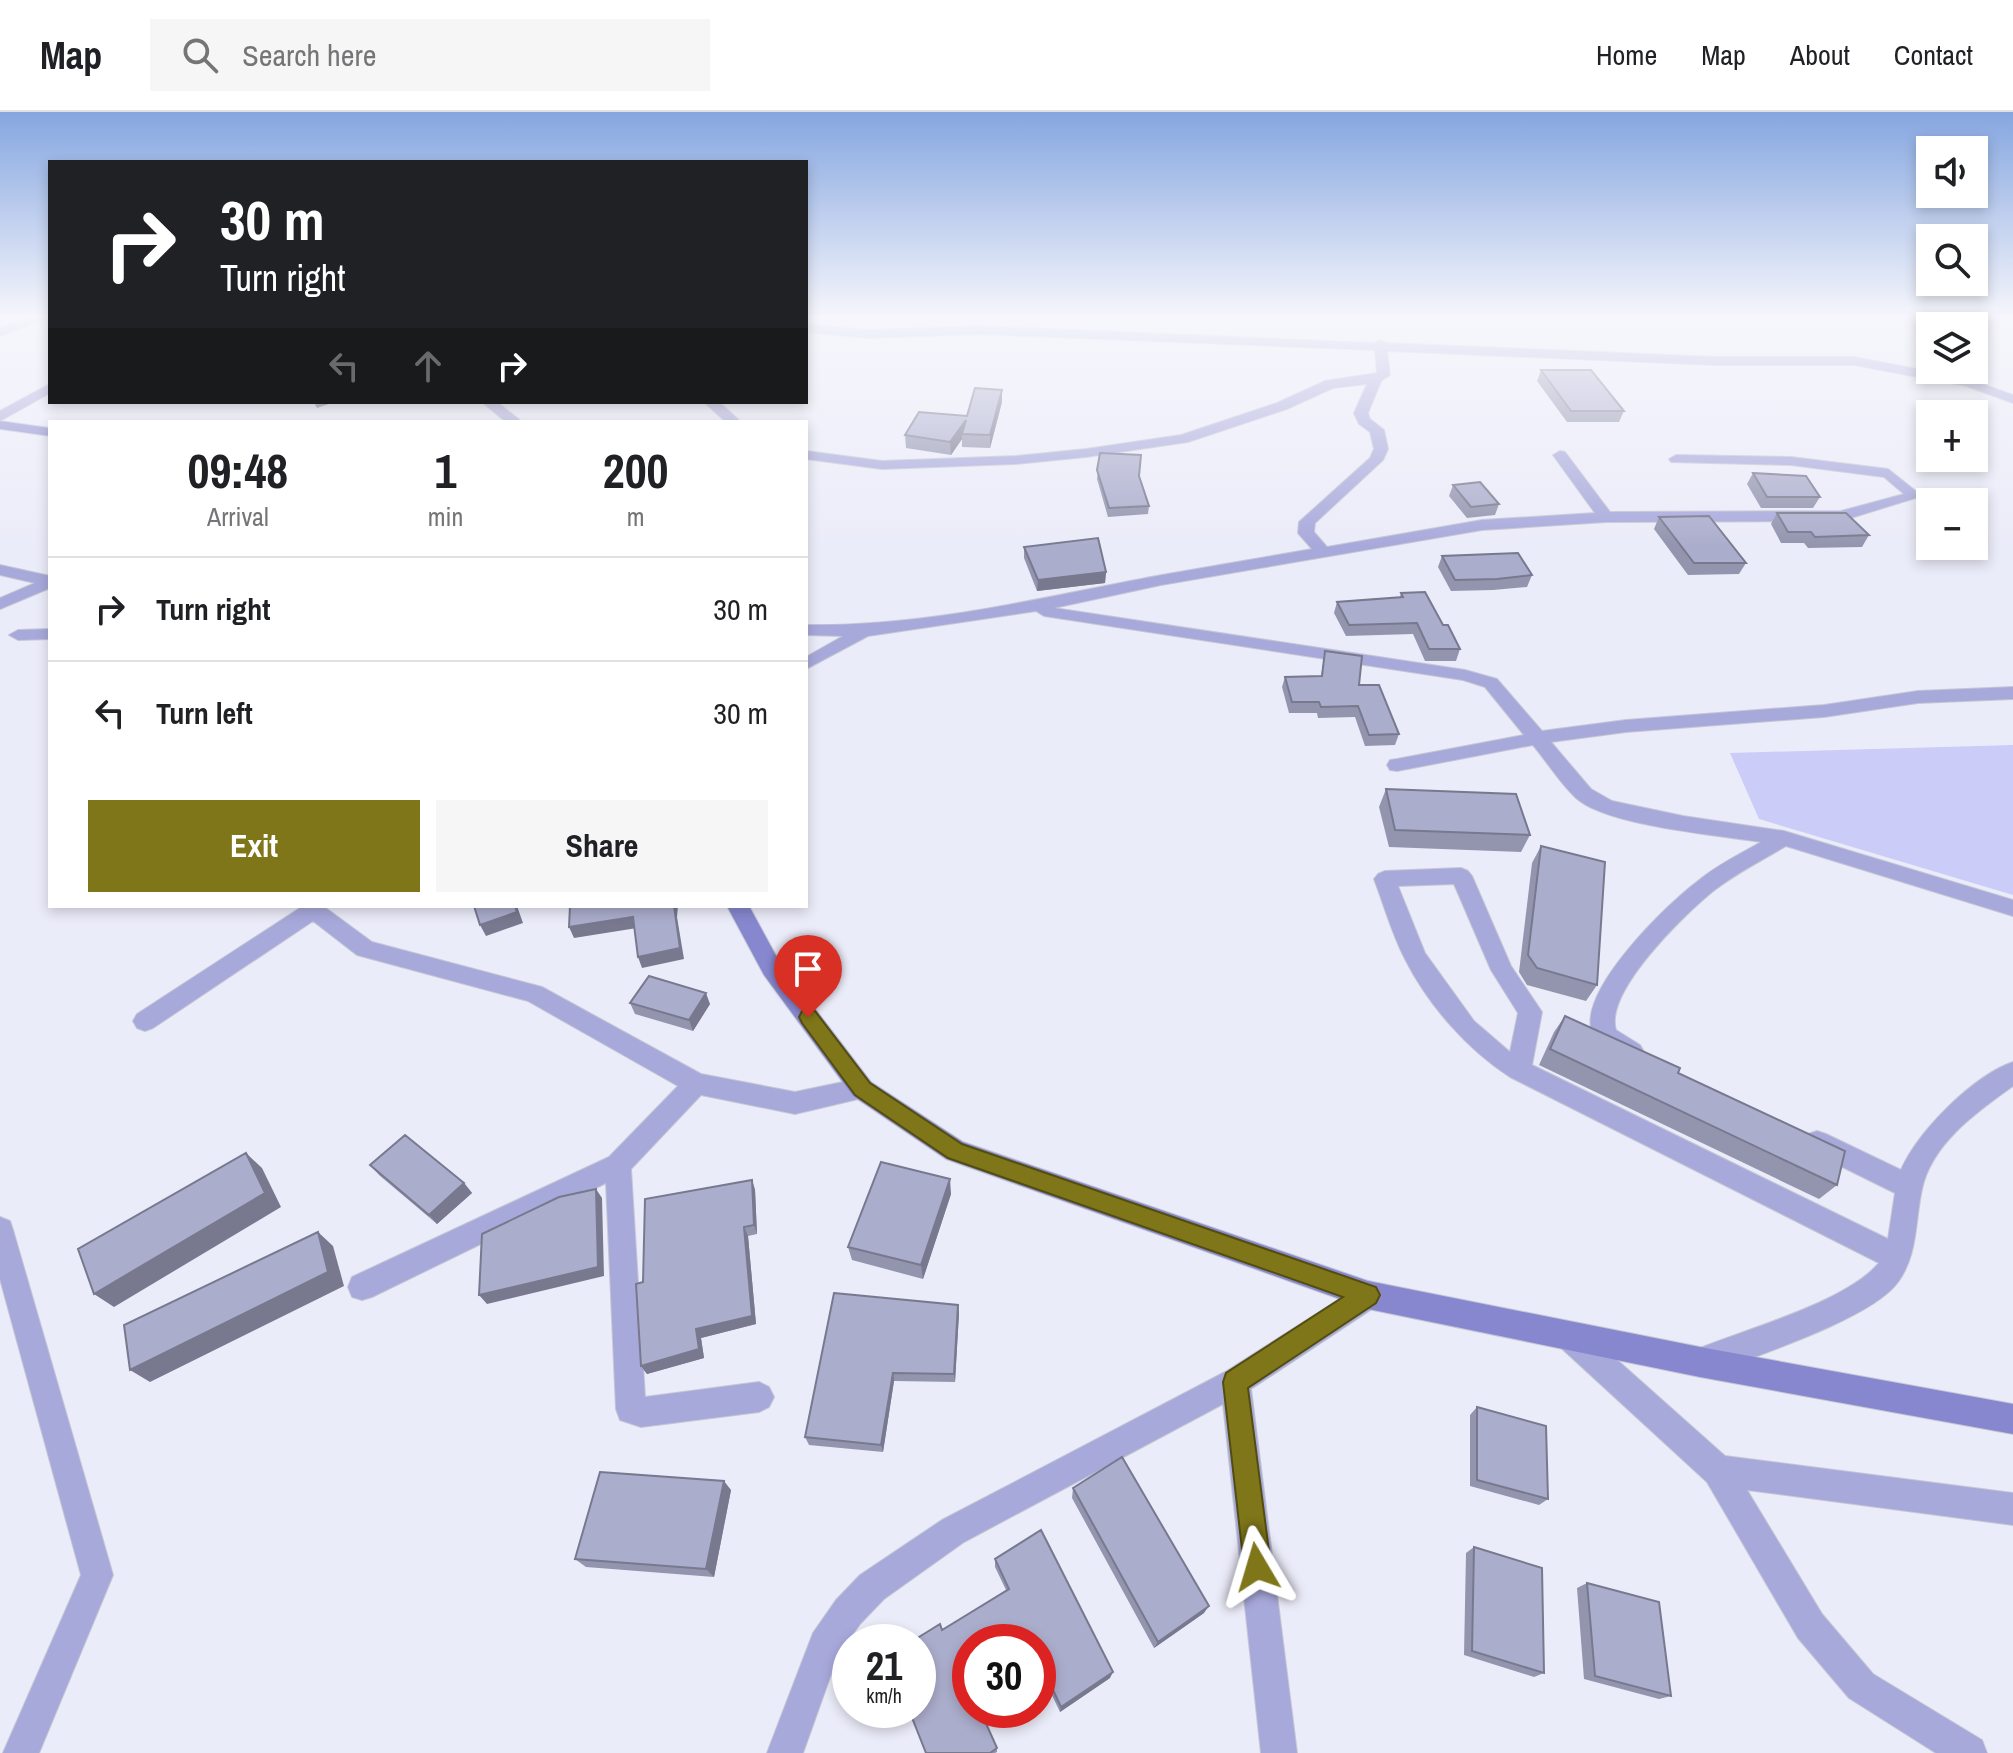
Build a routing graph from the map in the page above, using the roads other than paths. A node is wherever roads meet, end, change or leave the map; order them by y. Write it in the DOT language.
graph roads {
  1 [pos="40,394"];
  2 [pos="1309,394"];
  3 [pos="1370,394"];
  4 [pos="492,404"];
  5 [pos="713,404"];
  6 [pos="0,417"];
  7 [pos="512,420"];
  8 [pos="732,420"];
  9 [pos="0,425"];
  10 [pos="48,432"];
  11 [pos="808,455"];
  12 [pos="1560,455"];
  13 [pos="1676,459"];
  14 [pos="1606,517"];
  15 [pos="1323,552"];
  16 [pos="0,570"];
  17 [pos="48,581"];
  18 [pos="48,582"];
  19 [pos="0,604"];
  20 [pos="1019,610"];
  21 [pos="808,630"];
  22 [pos="865,631"];
  23 [pos="48,634"];
  24 [pos="18,635"];
  25 [pos="808,663"];
  26 [pos="2013,693"];
  27 [pos="1539,738"];
  28 [pos="1397,765"];
  29 [pos="1784,838"];
  30 [pos="313,908"];
  31 [pos="739,908"];
  32 [pos="2013,908"];
  33 [pos="145,1021"];
  34 [pos="1654,1063"];
  35 [pos="1519,1070"];
  36 [pos="2013,1072"];
  37 [pos="696,1084"];
  38 [pos="862,1089"];
  39 [pos="1796,1132"];
  40 [pos="618,1165"];
  41 [pos="1909,1187"];
  42 [pos="0,1230"];
  43 [pos="1897,1258"];
  44 [pos="362,1287"];
  45 [pos="1368,1295"];
  46 [pos="1569,1336"];
  47 [pos="1700,1362"];
  48 [pos="1235,1382"];
  49 [pos="759,1397"];
  50 [pos="2013,1419"];
  51 [pos="1718,1471"];
  52 [pos="2013,1509"];
  53 [pos="21,1753"];
  54 [pos="785,1753"];
  55 [pos="1279,1753"];
  56 [pos="1969,1753"];
  1 -- 6 [label="street"];
  2 -- 11 [label="street"];
  3 -- 15 [label="street"];
  4 -- 7 [label="street"];
  5 -- 8 [label="street"];
  9 -- 10 [label="main road"];
  12 -- 14 [label="street"];
  13 -- 14 [label="street"];
  14 -- 15 [label="street"];
  15 -- 20 [label="street"];
  16 -- 17 [label="street"];
  18 -- 19 [label="street"];
  20 -- 22 [label="street"];
  20 -- 27 [label="street"];
  21 -- 22 [label="street"];
  22 -- 25 [label="street"];
  23 -- 24 [label="street"];
  26 -- 27 [label="street"];
  27 -- 28 [label="street"];
  27 -- 29 [label="street"];
  29 -- 32 [label="street"];
  29 -- 34 [label="street"];
  30 -- 33 [label="street"];
  30 -- 37 [label="street"];
  31 -- 38 [label="main road"];
  35 -- 35 [label="street"];
  35 -- 43 [label="street"];
  36 -- 41 [label="street"];
  37 -- 38 [label="street"];
  37 -- 40 [label="street"];
  38 -- 45 [label="main road"];
  39 -- 41 [label="street"];
  40 -- 44 [label="street"];
  40 -- 49 [label="street"];
  41 -- 43 [label="street"];
  42 -- 53 [label="street"];
  43 -- 47 [label="street"];
  45 -- 46 [label="main road"];
  45 -- 48 [label="street"];
  46 -- 47 [label="main road"];
  46 -- 51 [label="street"];
  47 -- 50 [label="main road"];
  48 -- 54 [label="street"];
  48 -- 55 [label="street"];
  51 -- 52 [label="street"];
  51 -- 56 [label="street"];
}
